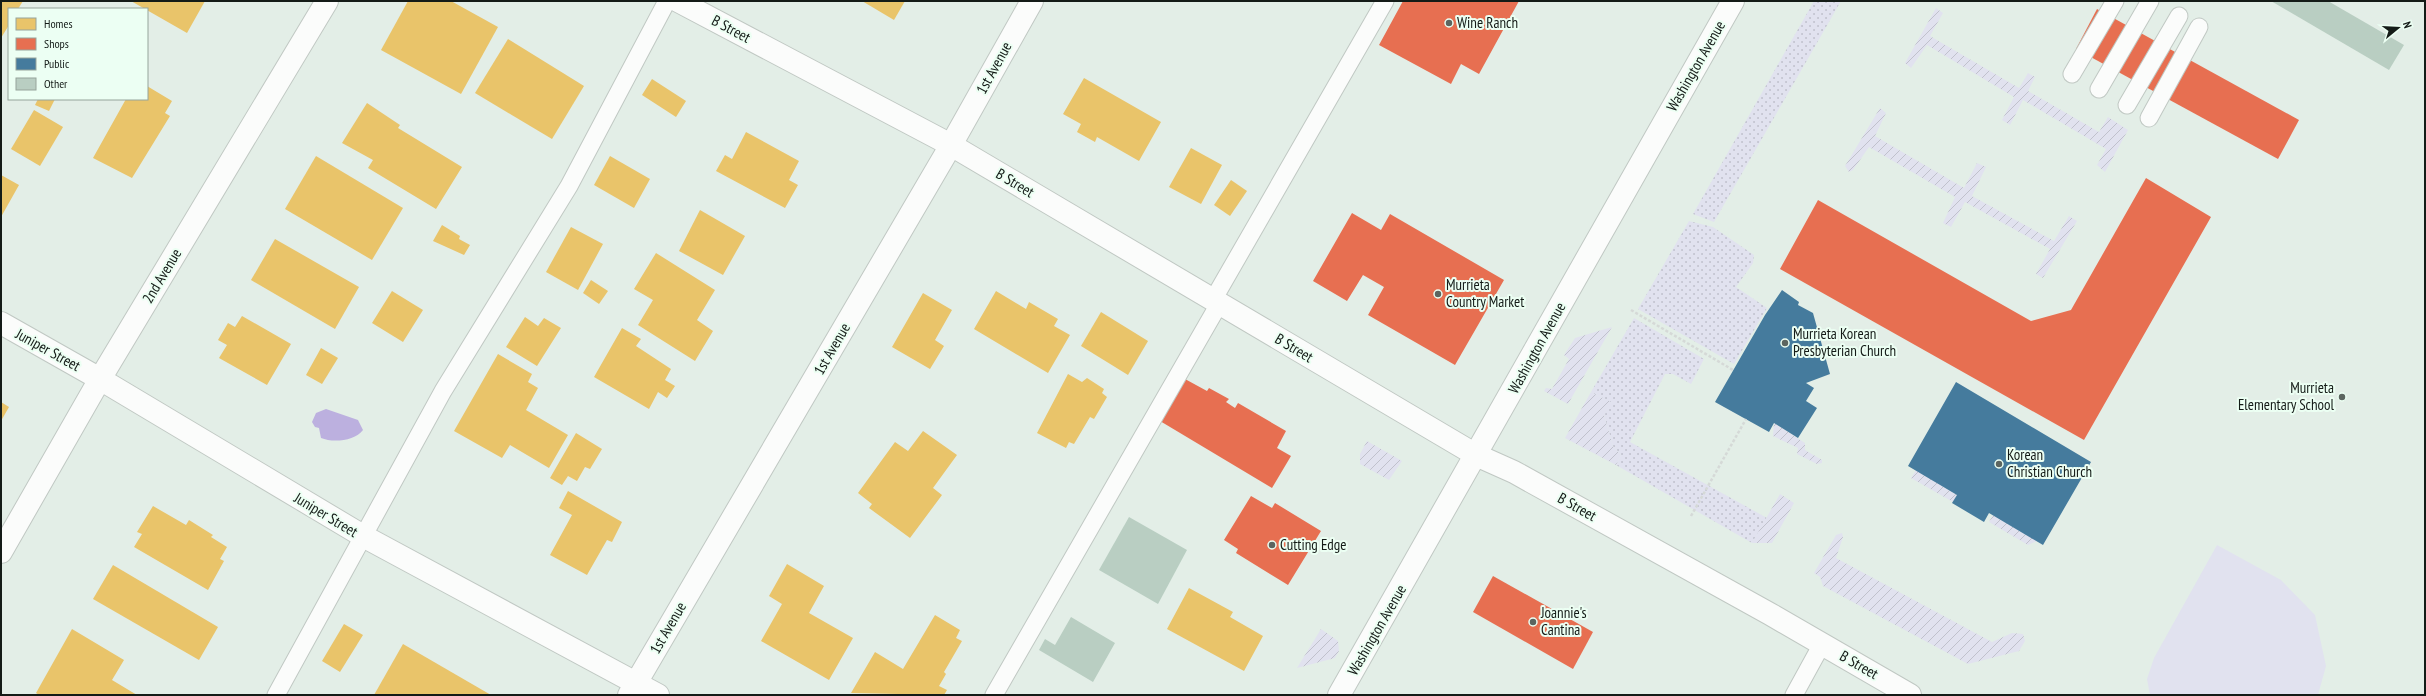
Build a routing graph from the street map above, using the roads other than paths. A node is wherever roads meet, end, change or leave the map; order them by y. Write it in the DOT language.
graph roads {
  1 [pos="327,1"];
  2 [pos="667,1"];
  3 [pos="678,1"];
  4 [pos="1032,1"];
  5 [pos="1385,1"];
  6 [pos="1733,1"];
  7 [pos="2115,1"];
  8 [pos="2150,1"];
  9 [pos="2179,16"];
  10 [pos="2200,27"];
  11 [pos="2072,74"];
  12 [pos="2099,90"];
  13 [pos="2127,106"];
  14 [pos="2150,118"];
  15 [pos="951,145"];
  16 [pos="1216,302"];
  17 [pos="1,323"];
  18 [pos="100,379"];
  19 [pos="1476,455"];
  20 [pos="363,536"];
  21 [pos="1,552"];
  22 [pos="1822,644"];
  23 [pos="633,689"];
  24 [pos="276,695"];
  25 [pos="658,695"];
  26 [pos="994,695"];
  27 [pos="1339,695"];
  28 [pos="1794,695"];
  29 [pos="1910,695"];
  1 -- 18 [label="street, 2nd Avenue"];
  2 -- 20 [label="lane"];
  3 -- 15 [label="street, B Street"];
  4 -- 15 [label="street, 1st Avenue"];
  5 -- 16 [label="lane"];
  6 -- 19 [label="street, Washington Avenue"];
  7 -- 11 [label="lane"];
  8 -- 12 [label="lane"];
  9 -- 13 [label="lane"];
  10 -- 14 [label="lane"];
  15 -- 16 [label="street, B Street"];
  15 -- 23 [label="street, 1st Avenue"];
  16 -- 19 [label="street, B Street"];
  16 -- 26 [label="lane"];
  17 -- 18 [label="street, Juniper Street"];
  18 -- 20 [label="street, Juniper Street"];
  18 -- 21 [label="street, 2nd Avenue"];
  19 -- 22 [label="street, B Street"];
  19 -- 27 [label="street, Washington Avenue"];
  20 -- 23 [label="street, Juniper Street"];
  20 -- 24 [label="lane"];
  22 -- 28 [label="lane"];
  22 -- 29 [label="street, B Street"];
  23 -- 25 [label="street, Juniper Street"];
}
